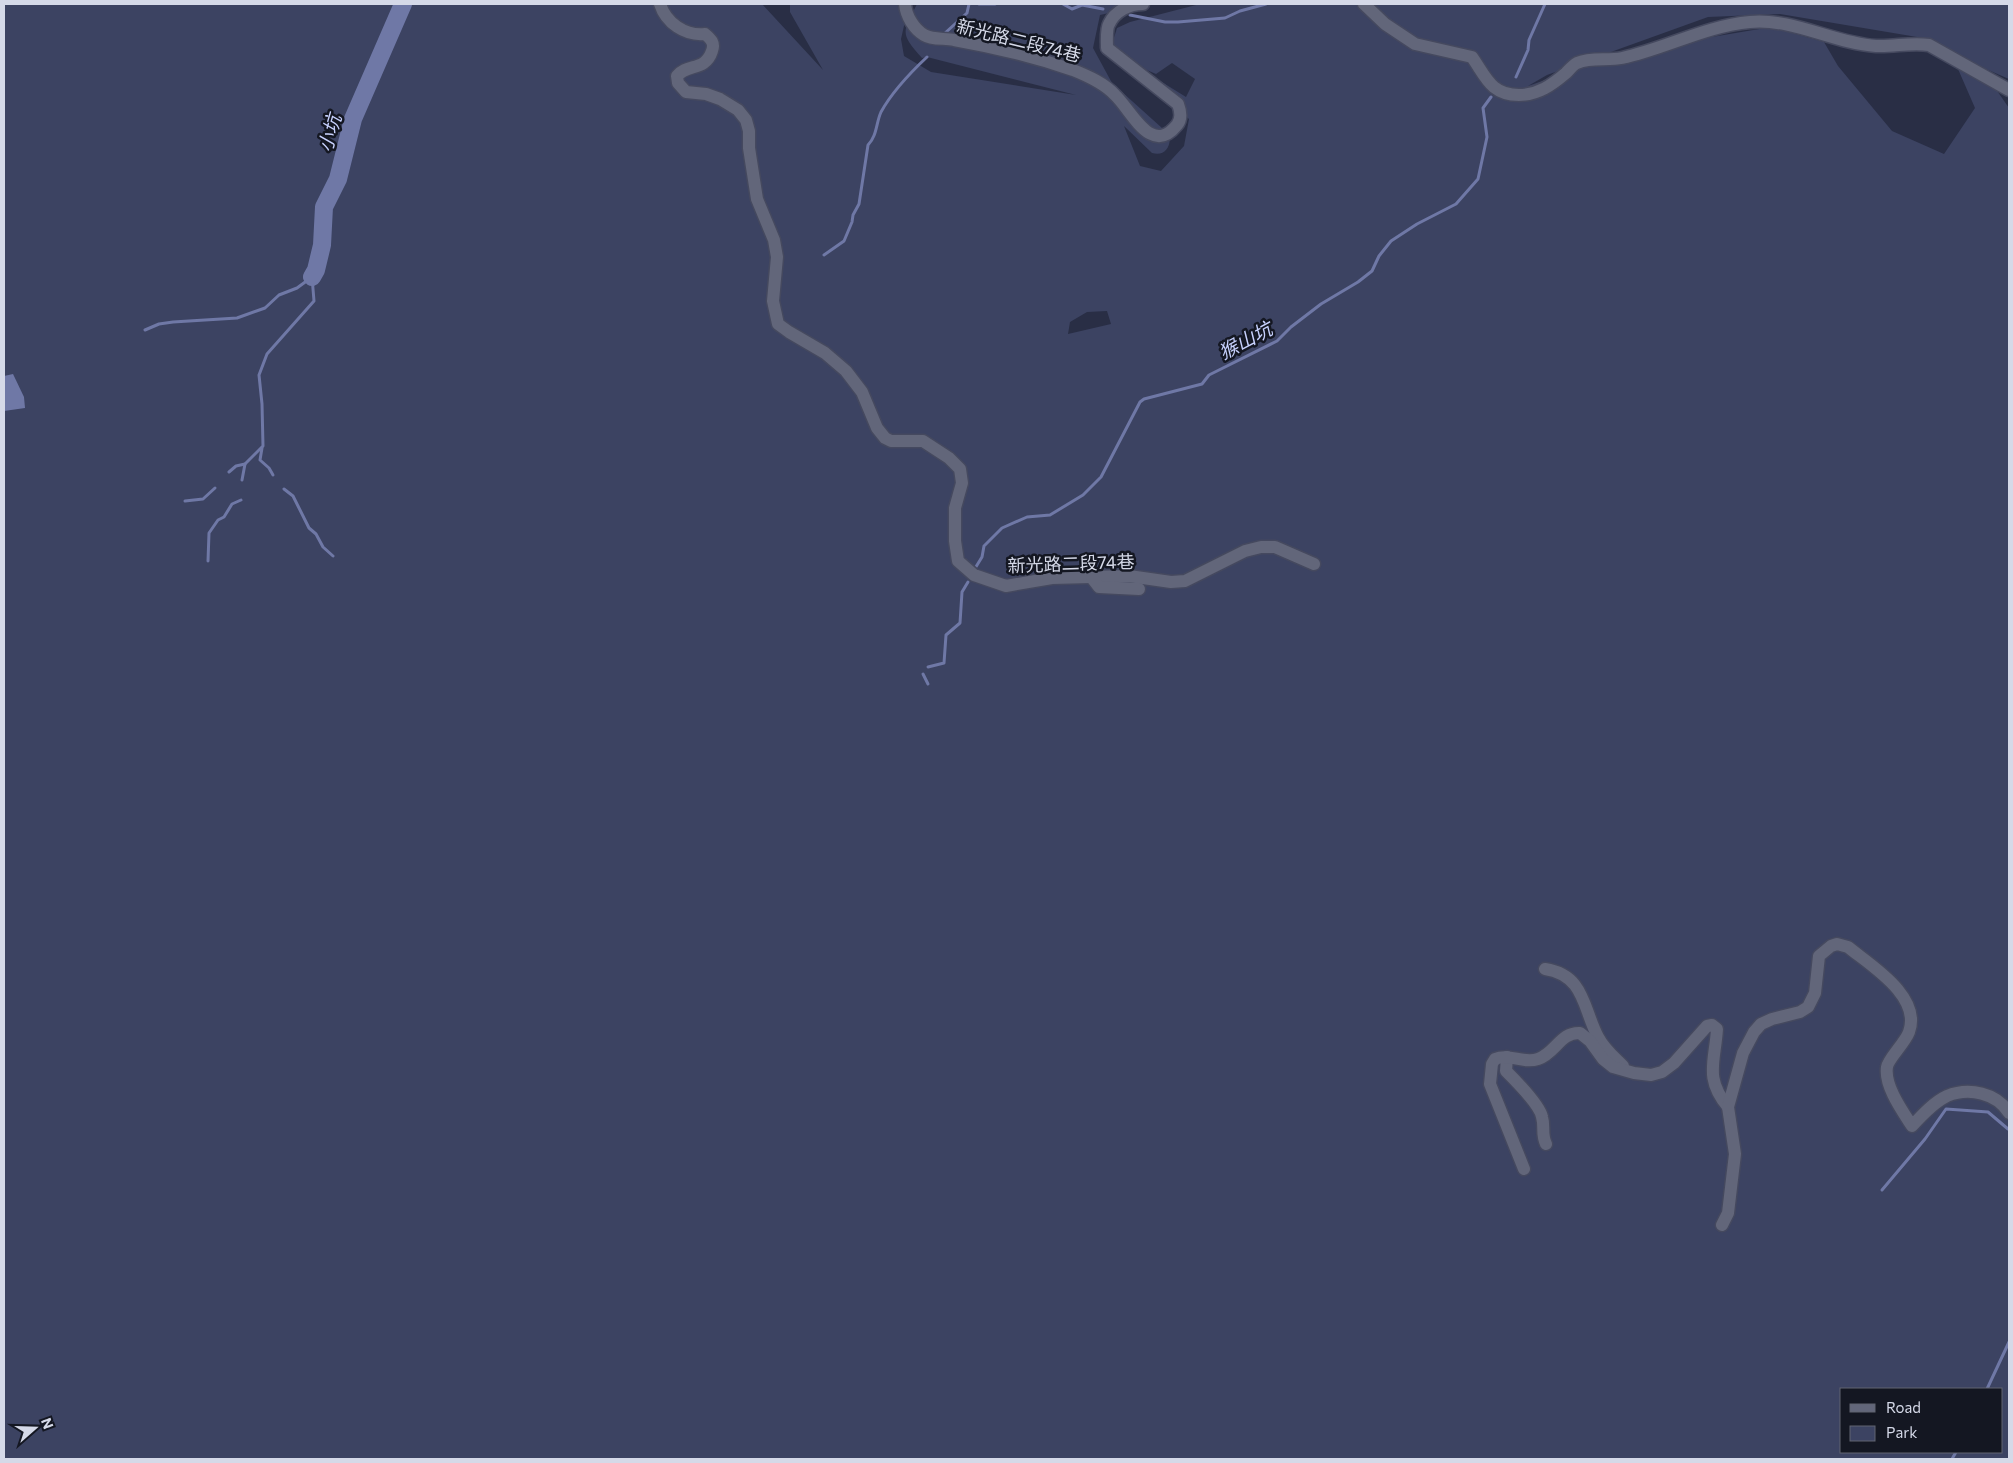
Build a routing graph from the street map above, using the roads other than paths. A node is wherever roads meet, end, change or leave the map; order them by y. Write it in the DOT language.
graph roads {
  1 [pos="660,4"];
  2 [pos="905,4"];
  3 [pos="1143,4"];
  4 [pos="1364,4"];
  5 [pos="2009,90"];
  6 [pos="1314,564"];
  7 [pos="1092,578"];
  8 [pos="1139,589"];
  9 [pos="1545,969"];
  10 [pos="1507,1056"];
  11 [pos="1634,1073"];
  12 [pos="1728,1107"];
  13 [pos="2009,1113"];
  14 [pos="1546,1144"];
  15 [pos="1524,1170"];
  16 [pos="1722,1225"];
  1 -- 7 [label="street, 新光路二段74巷"];
  2 -- 3 [label="street, 新光路二段74巷"];
  4 -- 5 [label="street"];
  6 -- 7 [label="street, 新光路二段74巷"];
  7 -- 8 [label="street"];
  9 -- 11 [label="street"];
  10 -- 11 [label="street"];
  10 -- 14 [label="street"];
  10 -- 15 [label="street"];
  11 -- 12 [label="street"];
  12 -- 13 [label="street"];
  12 -- 16 [label="street"];
}
